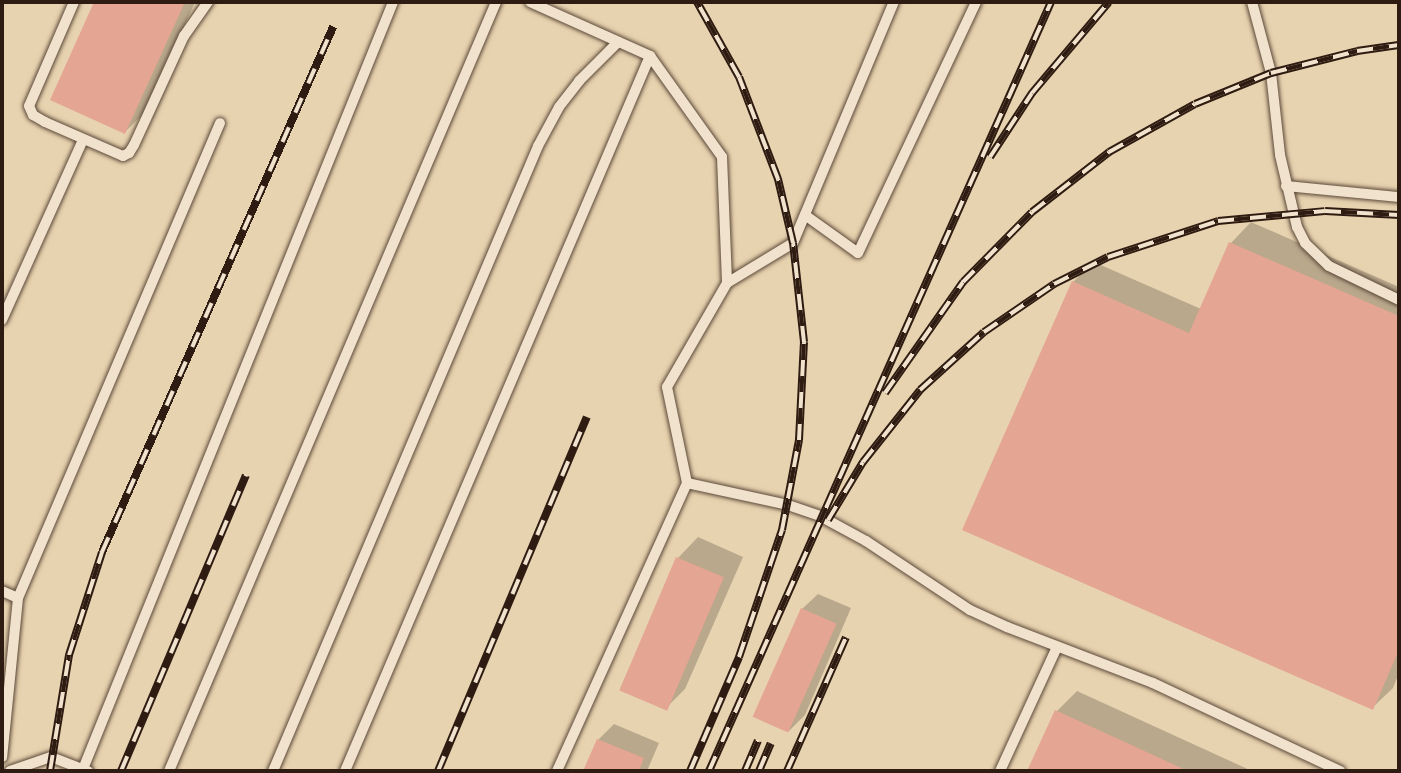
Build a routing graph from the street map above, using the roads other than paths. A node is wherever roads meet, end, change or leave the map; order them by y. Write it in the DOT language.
graph roads {
  1 [pos="74,2"];
  2 [pos="208,2"];
  3 [pos="393,2"];
  4 [pos="496,2"];
  5 [pos="530,2"];
  6 [pos="894,2"];
  7 [pos="976,2"];
  8 [pos="1252,2"];
  9 [pos="618,42"];
  10 [pos="650,56"];
  11 [pos="220,124"];
  12 [pos="83,140"];
  13 [pos="1286,186"];
  14 [pos="1399,197"];
  15 [pos="805,215"];
  16 [pos="727,283"];
  17 [pos="1399,300"];
  18 [pos="2,320"];
  19 [pos="687,482"];
  20 [pos="2,591"];
  21 [pos="18,598"];
  22 [pos="1057,647"];
  23 [pos="2,757"];
  24 [pos="85,770"];
  25 [pos="10,771"];
  26 [pos="169,771"];
  27 [pos="273,771"];
  28 [pos="345,771"];
  29 [pos="557,771"];
  30 [pos="1000,771"];
  31 [pos="1340,771"];
  1 -- 12 [label="lane"];
  2 -- 12 [label="lane"];
  3 -- 24 [label="lane"];
  4 -- 26 [label="lane"];
  5 -- 9 [label="lane"];
  6 -- 15 [label="lane"];
  7 -- 15 [label="lane"];
  8 -- 13 [label="lane"];
  9 -- 10 [label="lane"];
  9 -- 27 [label="lane"];
  10 -- 16 [label="lane"];
  10 -- 28 [label="lane"];
  11 -- 21 [label="lane"];
  12 -- 18 [label="lane"];
  13 -- 14 [label="lane"];
  13 -- 17 [label="lane"];
  15 -- 16 [label="lane"];
  16 -- 19 [label="lane"];
  19 -- 22 [label="lane"];
  19 -- 29 [label="lane"];
  20 -- 21 [label="lane"];
  21 -- 23 [label="lane"];
  22 -- 30 [label="lane"];
  22 -- 31 [label="lane"];
  24 -- 25 [label="lane"];
}
